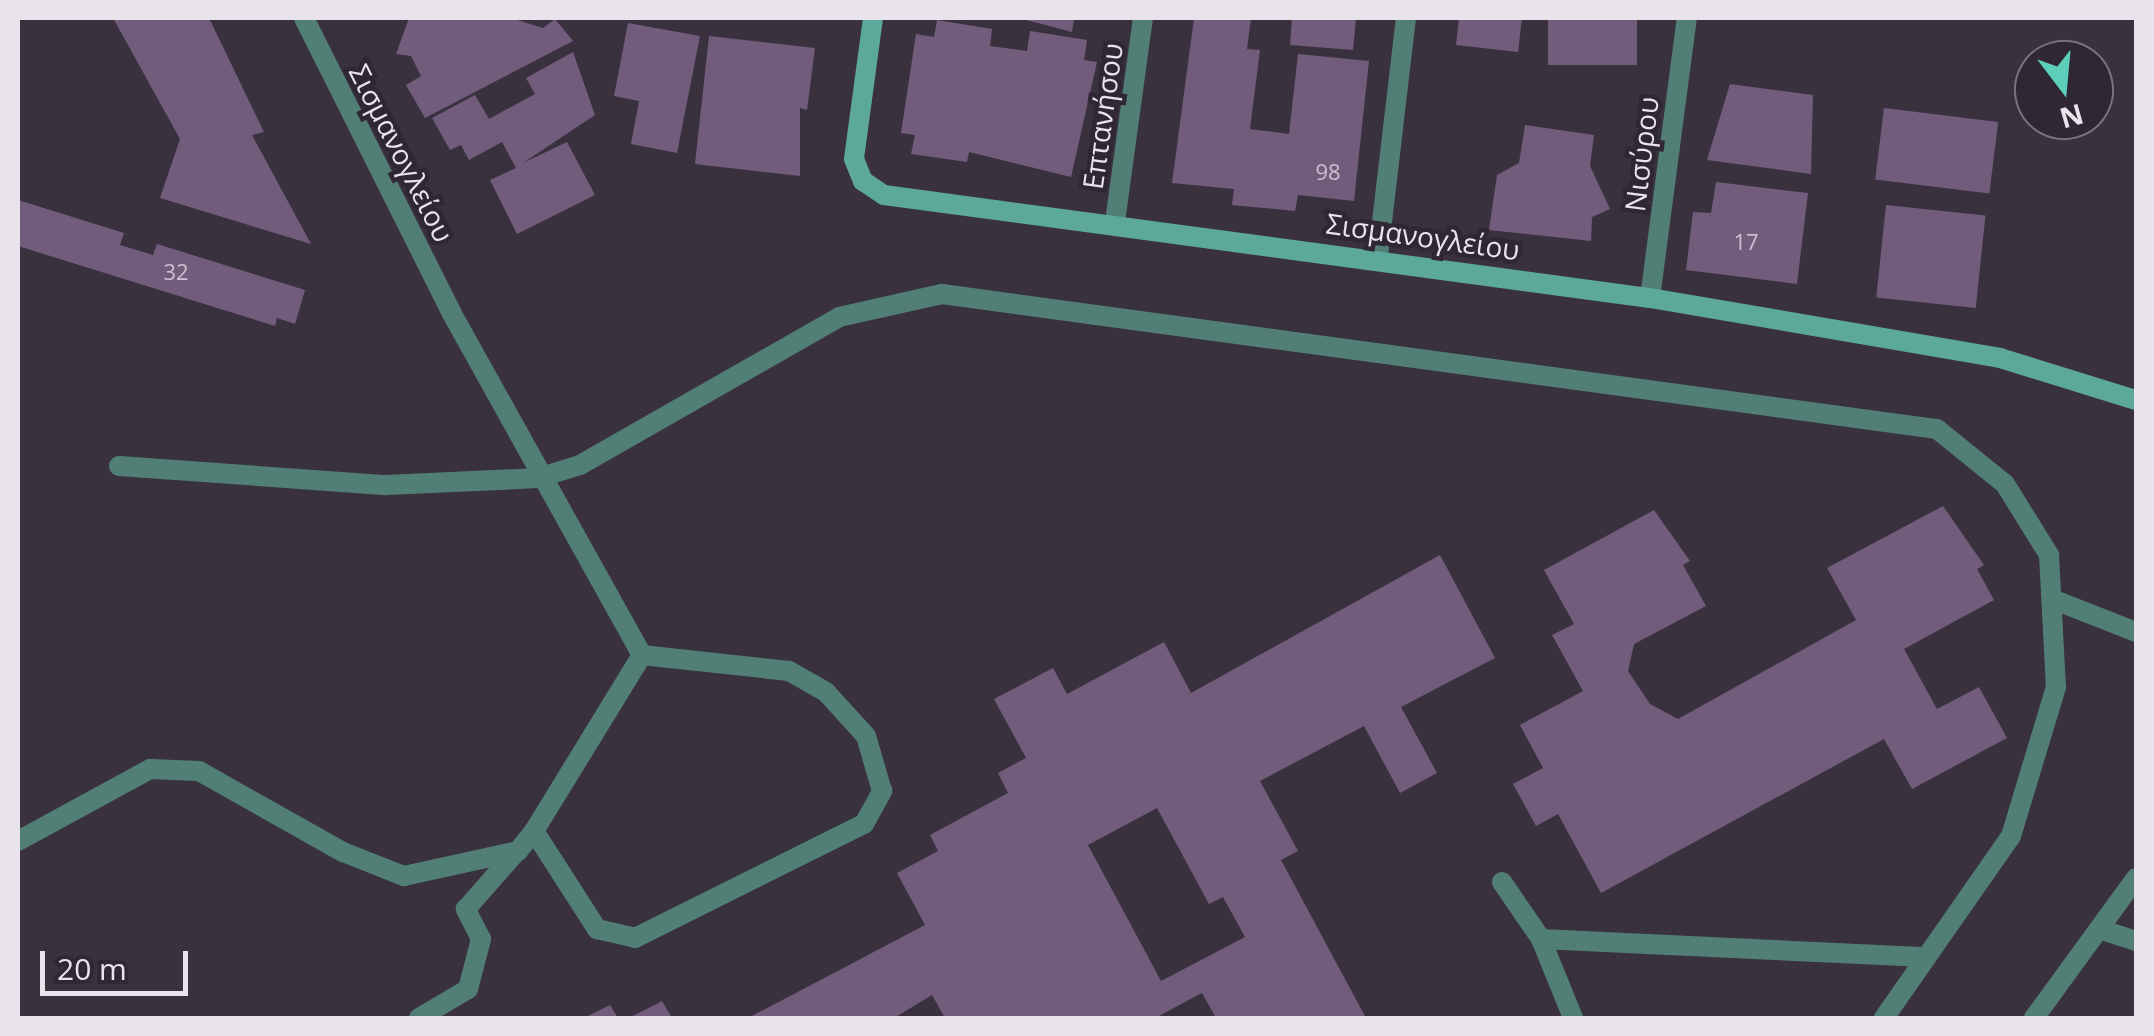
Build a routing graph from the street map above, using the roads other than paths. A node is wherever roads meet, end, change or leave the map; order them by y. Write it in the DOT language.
graph roads {
  1 [pos="304,18"];
  2 [pos="874,18"];
  3 [pos="1143,18"];
  4 [pos="1406,18"];
  5 [pos="1686,18"];
  6 [pos="1115,222"];
  7 [pos="1378,256"];
  8 [pos="1650,298"];
  9 [pos="2136,400"];
  10 [pos="119,466"];
  11 [pos="538,478"];
  12 [pos="2057,601"];
  13 [pos="2136,632"];
  14 [pos="642,655"];
  15 [pos="534,831"];
  16 [pos="18,841"];
  17 [pos="518,850"];
  18 [pos="2136,878"];
  19 [pos="1502,882"];
  20 [pos="2099,930"];
  21 [pos="1541,938"];
  22 [pos="2136,941"];
  23 [pos="1926,957"];
  24 [pos="420,1018"];
  25 [pos="1573,1018"];
  26 [pos="1884,1018"];
  27 [pos="2034,1018"];
  1 -- 11 [label="street, Σισμανογλείου"];
  2 -- 6 [label="street, Σισμανογλείου"];
  3 -- 6 [label="street, Επτανήσου"];
  4 -- 7 [label="street"];
  5 -- 8 [label="street, Νισύρου"];
  6 -- 7 [label="street, Σισμανογλείου"];
  7 -- 8 [label="street, Σισμανογλείου"];
  8 -- 9 [label="street, Σισμανογλείου"];
  10 -- 11 [label="street"];
  11 -- 12 [label="street"];
  11 -- 14 [label="street, Σισμανογλείου"];
  12 -- 13 [label="street"];
  12 -- 23 [label="street"];
  14 -- 15 [label="street"];
  14 -- 15 [label="street"];
  15 -- 17 [label="street"];
  16 -- 17 [label="street"];
  17 -- 24 [label="street"];
  18 -- 20 [label="street"];
  19 -- 21 [label="street"];
  20 -- 22 [label="street"];
  20 -- 27 [label="street"];
  21 -- 23 [label="street"];
  21 -- 25 [label="street"];
  23 -- 26 [label="street"];
}
